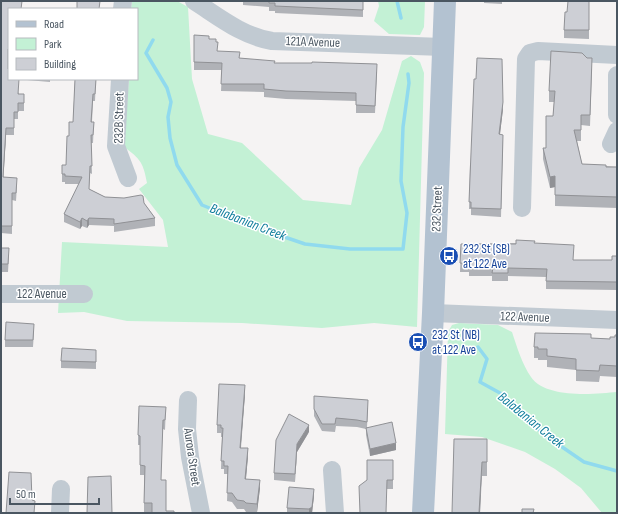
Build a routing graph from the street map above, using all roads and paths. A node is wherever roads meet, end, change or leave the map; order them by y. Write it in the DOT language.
graph roads {
  1 [pos="194,1"];
  2 [pos="445,1"];
  3 [pos="443,47"];
  4 [pos="617,55"];
  5 [pos="617,75"];
  6 [pos="120,80"];
  7 [pos="617,114"];
  8 [pos="128,178"];
  9 [pos="522,208"];
  10 [pos="1,294"];
  11 [pos="84,294"];
  12 [pos="433,313"];
  13 [pos="617,320"];
  14 [pos="188,400"];
  15 [pos="332,470"];
  16 [pos="61,488"];
  17 [pos="60,513"];
  18 [pos="201,513"];
  19 [pos="335,513"];
  20 [pos="423,513"];
  1 -- 3 [label="street, 121A Avenue"];
  2 -- 3 [label="main road, 232 Street"];
  3 -- 12 [label="main road, 232 Street"];
  4 -- 9 [label="street"];
  5 -- 7 [label="street"];
  6 -- 8 [label="street, 232B Street"];
  10 -- 11 [label="street, 122 Avenue"];
  12 -- 13 [label="street, 122 Avenue"];
  12 -- 20 [label="main road, 232 Street"];
  14 -- 18 [label="street, Aurora Street"];
  15 -- 19 [label="street"];
  16 -- 17 [label="street"];
}
